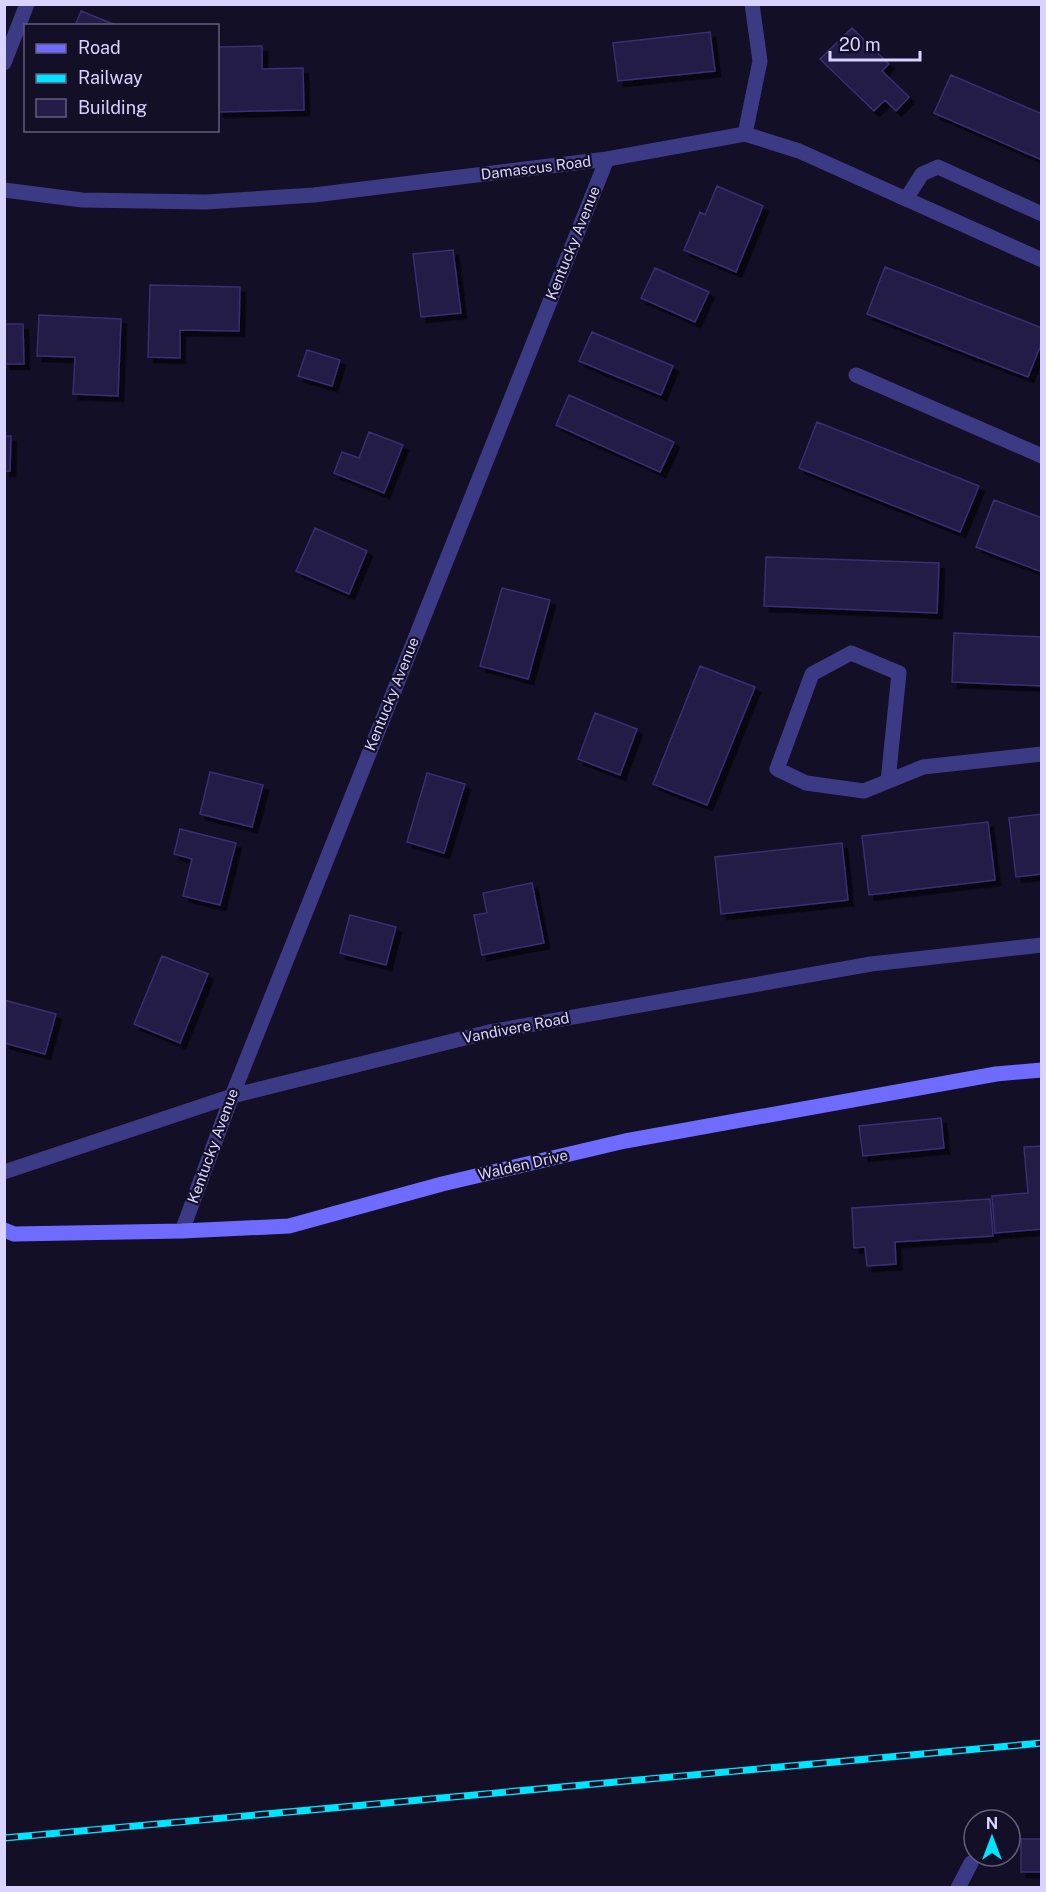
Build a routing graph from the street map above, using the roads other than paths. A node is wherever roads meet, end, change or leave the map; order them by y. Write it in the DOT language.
graph roads {
  1 [pos="27,4"];
  2 [pos="752,4"];
  3 [pos="4,63"];
  4 [pos="745,134"];
  5 [pos="607,159"];
  6 [pos="4,190"];
  7 [pos="906,199"];
  8 [pos="1041,214"];
  9 [pos="1041,260"];
  10 [pos="856,375"];
  11 [pos="1041,456"];
  12 [pos="1041,754"];
  13 [pos="888,781"];
  14 [pos="1041,945"];
  15 [pos="1041,1070"];
  16 [pos="232,1096"];
  17 [pos="4,1172"];
  18 [pos="4,1230"];
  19 [pos="182,1231"];
  20 [pos="968,1868"];
  21 [pos="958,1887"];
  1 -- 3 [label="street"];
  2 -- 4 [label="street"];
  4 -- 5 [label="street, Damascus Road"];
  4 -- 7 [label="street, Damascus Road"];
  5 -- 6 [label="street, Damascus Road"];
  5 -- 16 [label="street, Kentucky Avenue"];
  7 -- 8 [label="street"];
  7 -- 9 [label="street, Damascus Road"];
  10 -- 11 [label="street"];
  12 -- 13 [label="street"];
  13 -- 13 [label="street"];
  14 -- 16 [label="street, Vandivere Road"];
  15 -- 19 [label="street, Walden Drive"];
  16 -- 17 [label="street, Vandivere Road"];
  16 -- 19 [label="street, Kentucky Avenue"];
  18 -- 19 [label="street, Walden Drive"];
  20 -- 21 [label="street"];
}
